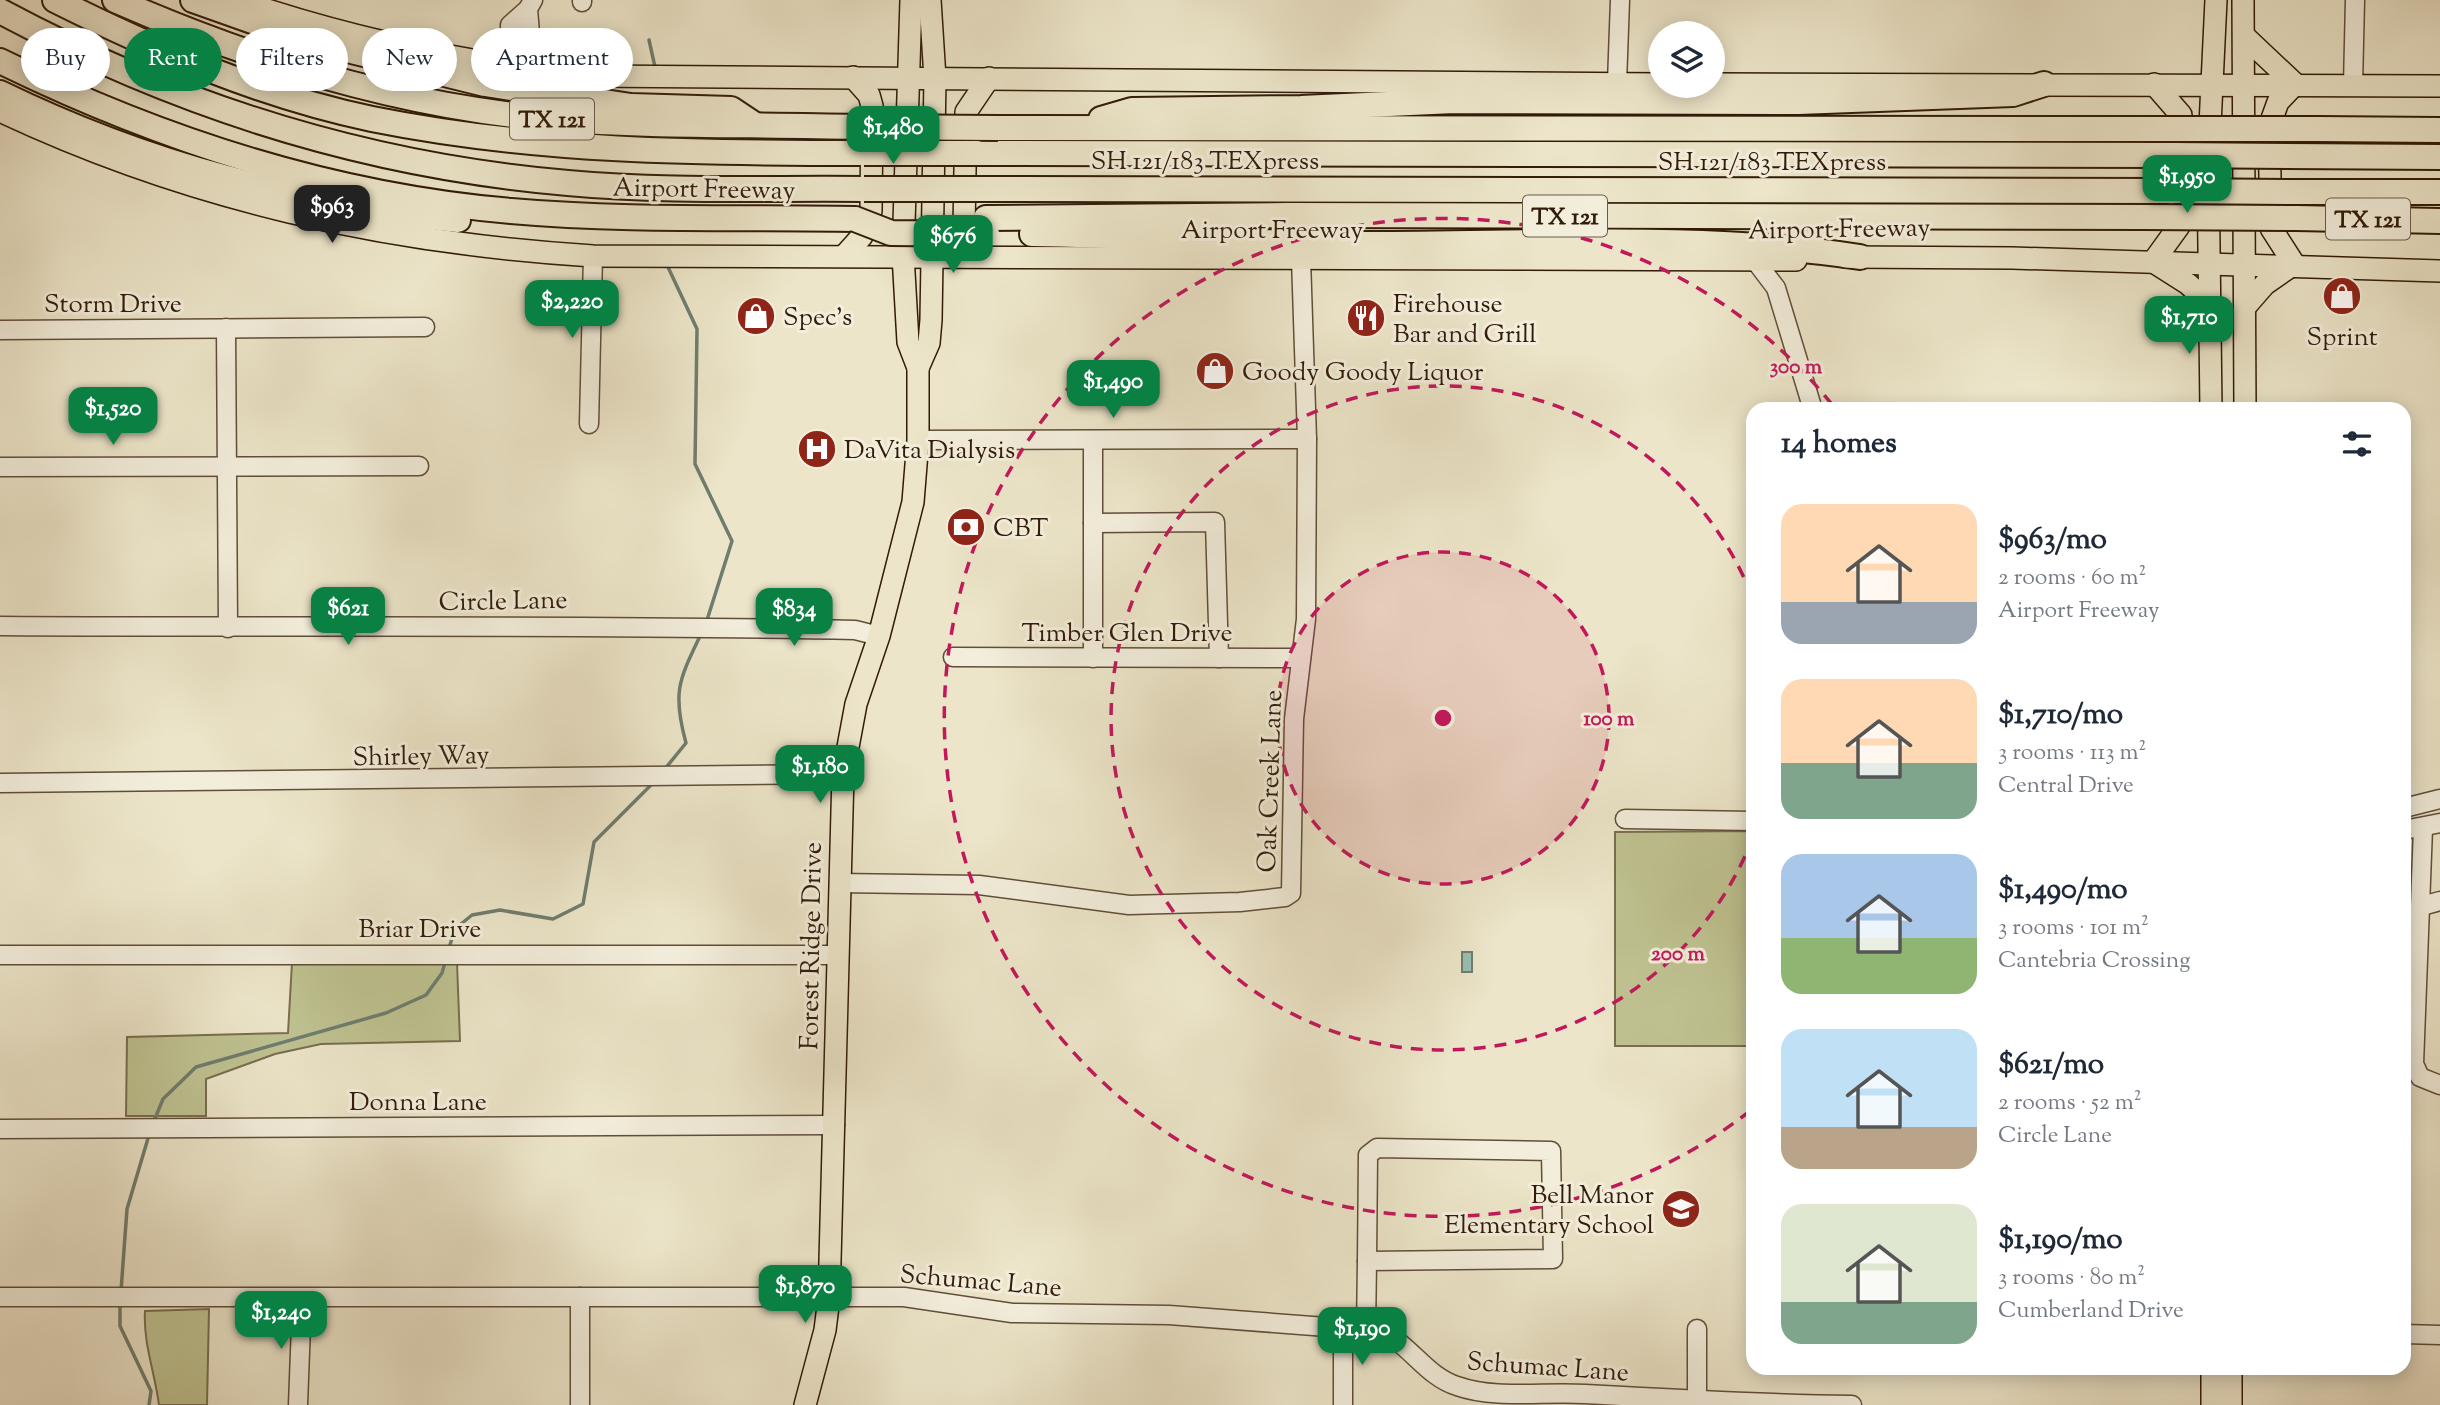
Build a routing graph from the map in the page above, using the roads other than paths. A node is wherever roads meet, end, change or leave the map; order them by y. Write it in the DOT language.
graph roads {
  1 [pos="55,0"];
  2 [pos="115,0"];
  3 [pos="193,0"];
  4 [pos="237,0"];
  5 [pos="911,0"];
  6 [pos="930,0"];
  7 [pos="1620,0"];
  8 [pos="2216,0"];
  9 [pos="2243,0"];
  10 [pos="2355,0"];
  11 [pos="531,4"];
  12 [pos="0,11"];
  13 [pos="0,27"];
  14 [pos="34,28"];
  15 [pos="528,28"];
  16 [pos="2244,36"];
  17 [pos="21,37"];
  18 [pos="471,60"];
  19 [pos="0,61"];
  20 [pos="110,66"];
  21 [pos="633,77"];
  22 [pos="853,77"];
  23 [pos="909,78"];
  24 [pos="935,78"];
  25 [pos="989,79"];
  26 [pos="1617,83"];
  27 [pos="1648,83"];
  28 [pos="1725,84"];
  29 [pos="2044,84"];
  30 [pos="2154,84"];
  31 [pos="2212,84"];
  32 [pos="2245,84"];
  33 [pos="2295,84"];
  34 [pos="2353,85"];
  35 [pos="2440,86"];
  36 [pos="0,93"];
  37 [pos="0,111"];
  38 [pos="756,126"];
  39 [pos="1074,128"];
  40 [pos="2440,131"];
  41 [pos="2440,157"];
  42 [pos="2440,192"];
  43 [pos="693,218"];
  44 [pos="2440,220"];
  45 [pos="984,236"];
  46 [pos="593,256"];
  47 [pos="845,256"];
  48 [pos="903,256"];
  49 [pos="932,256"];
  50 [pos="1860,257"];
  51 [pos="1301,259"];
  52 [pos="1754,259"];
  53 [pos="1792,260"];
  54 [pos="2153,262"];
  55 [pos="2208,263"];
  56 [pos="2245,263"];
  57 [pos="2294,264"];
  58 [pos="2440,271"];
  59 [pos="1776,288"];
  60 [pos="2209,303"];
  61 [pos="2245,307"];
  62 [pos="425,327"];
  63 [pos="226,328"];
  64 [pos="0,330"];
  65 [pos="918,368"];
  66 [pos="1811,402"];
  67 [pos="2211,402"];
  68 [pos="2245,402"];
  69 [pos="589,424"];
  70 [pos="1307,439"];
  71 [pos="918,440"];
  72 [pos="1093,440"];
  73 [pos="227,466"];
  74 [pos="419,466"];
  75 [pos="0,467"];
  76 [pos="1093,523"];
  77 [pos="0,626"];
  78 [pos="228,628"];
  79 [pos="879,636"];
  80 [pos="953,657"];
  81 [pos="1093,658"];
  82 [pos="1219,658"];
  83 [pos="1301,658"];
  84 [pos="843,774"];
  85 [pos="0,783"];
  86 [pos="2440,799"];
  87 [pos="2411,806"];
  88 [pos="1625,819"];
  89 [pos="1746,821"];
  90 [pos="2422,827"];
  91 [pos="839,883"];
  92 [pos="2440,901"];
  93 [pos="2422,906"];
  94 [pos="0,955"];
  95 [pos="839,955"];
  96 [pos="2440,1085"];
  97 [pos="835,1125"];
  98 [pos="0,1129"];
  99 [pos="1367,1261"];
  100 [pos="0,1297"];
  101 [pos="580,1297"];
  102 [pos="302,1298"];
  103 [pos="829,1298"];
  104 [pos="1343,1328"];
  105 [pos="1697,1329"];
  106 [pos="1366,1330"];
  107 [pos="2411,1334"];
  108 [pos="2440,1335"];
  109 [pos="2212,1375"];
  110 [pos="2231,1375"];
  111 [pos="1489,1399"];
  112 [pos="1697,1404"];
  113 [pos="298,1405"];
  114 [pos="580,1405"];
  115 [pos="804,1405"];
  116 [pos="1343,1405"];
  117 [pos="1852,1405"];
  118 [pos="2212,1405"];
  119 [pos="2231,1405"];
  1 -- 41 [label="highway, SH 121/183 TEXpress, bridge"];
  2 -- 38 [label="highway, TX 121"];
  3 -- 38 [label="highway"];
  4 -- 18 [label="main road"];
  5 -- 23 [label="main road, Forest Ridge Drive"];
  6 -- 24 [label="main road, Forest Ridge Drive"];
  7 -- 26 [label="street"];
  8 -- 31 [label="main road"];
  9 -- 16 [label="main road"];
  10 -- 34 [label="street"];
  11 -- 15 [label="street"];
  12 -- 14 [label="highway, SH 121/183 TEXpress"];
  13 -- 17 [label="highway"];
  16 -- 32 [label="main road"];
  16 -- 33 [label="main road"];
  19 -- 43 [label="highway, Airport Freeway / TX 121"];
  20 -- 42 [label="highway, SH 121/183 TEXpress, bridge"];
  21 -- 22 [label="main road"];
  22 -- 23 [label="main road"];
  22 -- 47 [label="main road"];
  23 -- 24 [label="main road"];
  23 -- 48 [label="main road, Forest Ridge Drive"];
  24 -- 25 [label="main road"];
  24 -- 49 [label="main road, Forest Ridge Drive"];
  25 -- 26 [label="main road"];
  25 -- 45 [label="main road"];
  26 -- 27 [label="main road"];
  28 -- 29 [label="main road"];
  29 -- 30 [label="main road"];
  29 -- 39 [label="highway"];
  30 -- 31 [label="main road"];
  30 -- 54 [label="main road"];
  31 -- 32 [label="main road"];
  31 -- 55 [label="main road"];
  32 -- 33 [label="main road"];
  32 -- 56 [label="main road"];
  33 -- 34 [label="main road"];
  33 -- 57 [label="main road"];
  34 -- 35 [label="main road"];
  36 -- 43 [label="highway"];
  37 -- 46 [label="main road, Airport Freeway"];
  38 -- 39 [label="highway, TX 121, bridge"];
  39 -- 40 [label="highway, TX 121, bridge"];
  43 -- 45 [label="highway, Airport Freeway / TX 121"];
  44 -- 45 [label="highway, Airport Freeway / TX 121, bridge"];
  45 -- 49 [label="main road, Airport Freeway"];
  45 -- 50 [label="highway"];
  45 -- 51 [label="main road, Airport Freeway"];
  46 -- 47 [label="main road, Airport Freeway"];
  46 -- 69 [label="street"];
  47 -- 48 [label="main road, Airport Freeway"];
  48 -- 49 [label="main road, Airport Freeway"];
  48 -- 65 [label="main road, Forest Ridge Drive"];
  49 -- 65 [label="main road, Forest Ridge Drive"];
  50 -- 53 [label="main road, Airport Freeway"];
  50 -- 54 [label="main road, Airport Freeway"];
  51 -- 52 [label="main road, Airport Freeway"];
  51 -- 70 [label="street, Oak Creek Lane"];
  52 -- 53 [label="main road, Airport Freeway"];
  52 -- 59 [label="street"];
  53 -- 59 [label="street"];
  54 -- 55 [label="main road, Airport Freeway"];
  54 -- 60 [label="main road"];
  55 -- 56 [label="main road, Airport Freeway"];
  55 -- 60 [label="main road"];
  56 -- 57 [label="main road, Airport Freeway"];
  56 -- 61 [label="main road"];
  57 -- 58 [label="main road, Airport Freeway"];
  57 -- 61 [label="main road"];
  59 -- 66 [label="street"];
  60 -- 67 [label="main road"];
  61 -- 68 [label="main road"];
  62 -- 63 [label="street, Storm Drive"];
  63 -- 64 [label="street, Storm Drive"];
  63 -- 73 [label="street"];
  65 -- 71 [label="main road, Forest Ridge Drive"];
  70 -- 72 [label="street"];
  70 -- 83 [label="street, Oak Creek Lane"];
  71 -- 72 [label="street"];
  71 -- 79 [label="main road, Forest Ridge Drive"];
  72 -- 76 [label="street"];
  73 -- 74 [label="street"];
  73 -- 75 [label="street"];
  73 -- 78 [label="street"];
  76 -- 81 [label="street"];
  76 -- 82 [label="street"];
  77 -- 78 [label="street, Circle Lane"];
  78 -- 79 [label="street, Circle Lane"];
  79 -- 84 [label="main road, Forest Ridge Drive"];
  80 -- 81 [label="street, Timber Glen Drive"];
  81 -- 82 [label="street, Timber Glen Drive"];
  82 -- 83 [label="street, Timber Glen Drive"];
  83 -- 91 [label="street, Oak Creek Lane"];
  84 -- 85 [label="street, Shirley Way"];
  84 -- 91 [label="main road, Forest Ridge Drive"];
  86 -- 87 [label="street"];
  88 -- 89 [label="street"];
  90 -- 93 [label="street"];
  91 -- 95 [label="main road, Forest Ridge Drive"];
  92 -- 93 [label="street"];
  93 -- 96 [label="street"];
  94 -- 95 [label="street, Briar Drive"];
  95 -- 97 [label="main road, Forest Ridge Drive"];
  97 -- 98 [label="street, Donna Lane"];
  97 -- 103 [label="main road, Forest Ridge Drive"];
  99 -- 99 [label="street"];
  99 -- 106 [label="street"];
  100 -- 102 [label="street, Schumac Lane"];
  101 -- 102 [label="street, Schumac Lane"];
  101 -- 103 [label="street, Schumac Lane"];
  101 -- 114 [label="street"];
  102 -- 113 [label="street"];
  103 -- 104 [label="street, Schumac Lane"];
  103 -- 115 [label="main road, Forest Ridge Drive"];
  104 -- 106 [label="street, Schumac Lane"];
  104 -- 116 [label="street"];
  105 -- 112 [label="street"];
  106 -- 111 [label="street, Schumac Lane"];
  107 -- 108 [label="street"];
  109 -- 118 [label="main road"];
  110 -- 119 [label="main road"];
  111 -- 112 [label="street, Schumac Lane"];
  112 -- 117 [label="street, Schumac Lane"];
}
